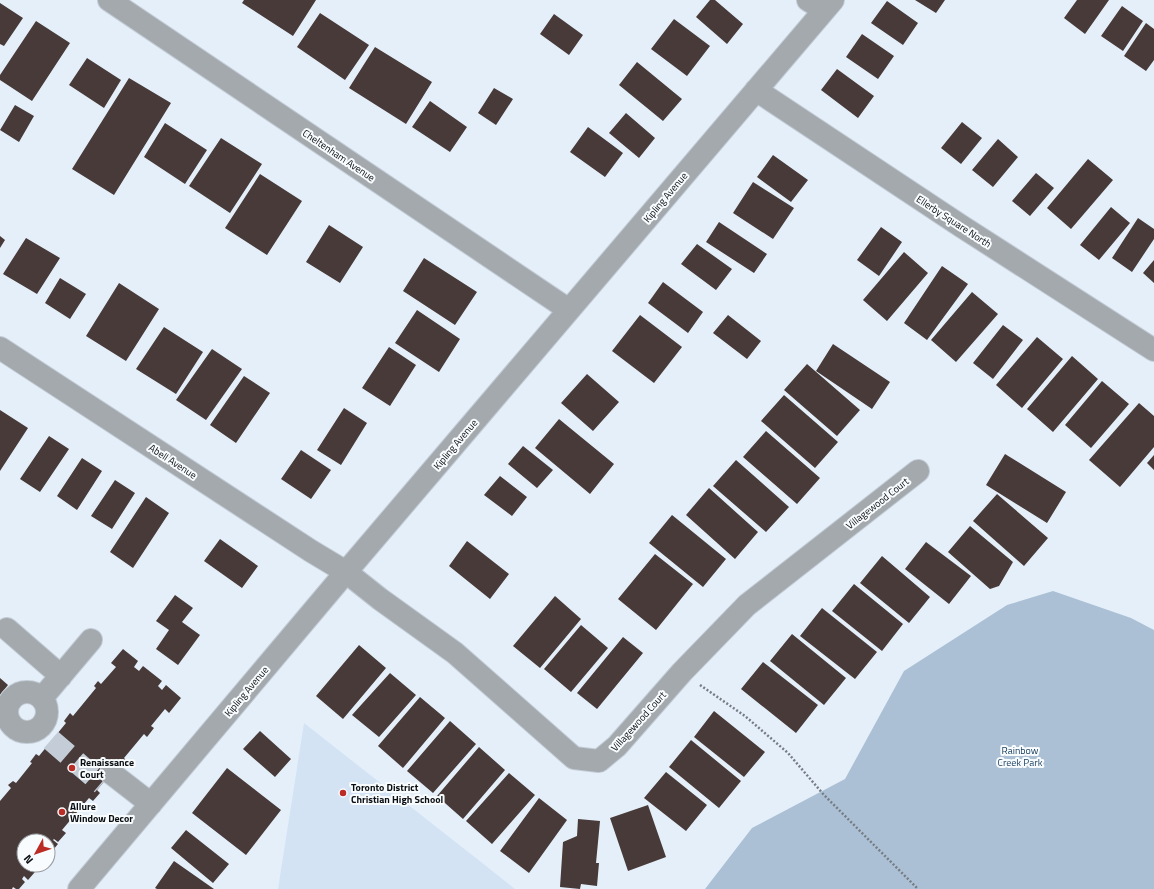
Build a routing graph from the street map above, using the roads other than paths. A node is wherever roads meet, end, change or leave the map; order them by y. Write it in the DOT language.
graph roads {
  1 [pos="109,0"];
  2 [pos="821,3"];
  3 [pos="756,90"];
  4 [pos="569,310"];
  5 [pos="0,348"];
  6 [pos="1154,350"];
  7 [pos="918,471"];
  8 [pos="346,572"];
  9 [pos="8,629"];
  10 [pos="91,640"];
  11 [pos="60,676"];
  12 [pos="47,723"];
  13 [pos="107,778"];
  14 [pos="146,810"];
  15 [pos="79,889"];
  1 -- 4 [label="street, Cheltenham Avenue"];
  2 -- 3 [label="street, Kipling Avenue"];
  3 -- 4 [label="street, Kipling Avenue"];
  3 -- 6 [label="street, Ellerby Square North"];
  4 -- 8 [label="street, Kipling Avenue"];
  5 -- 8 [label="street, Abell Avenue"];
  7 -- 8 [label="street, Villagewood Court"];
  8 -- 14 [label="street, Kipling Avenue"];
  9 -- 11 [label="street"];
  10 -- 11 [label="street"];
  11 -- 12 [label="street"];
  13 -- 14 [label="street"];
  14 -- 15 [label="street, Kipling Avenue"];
}
